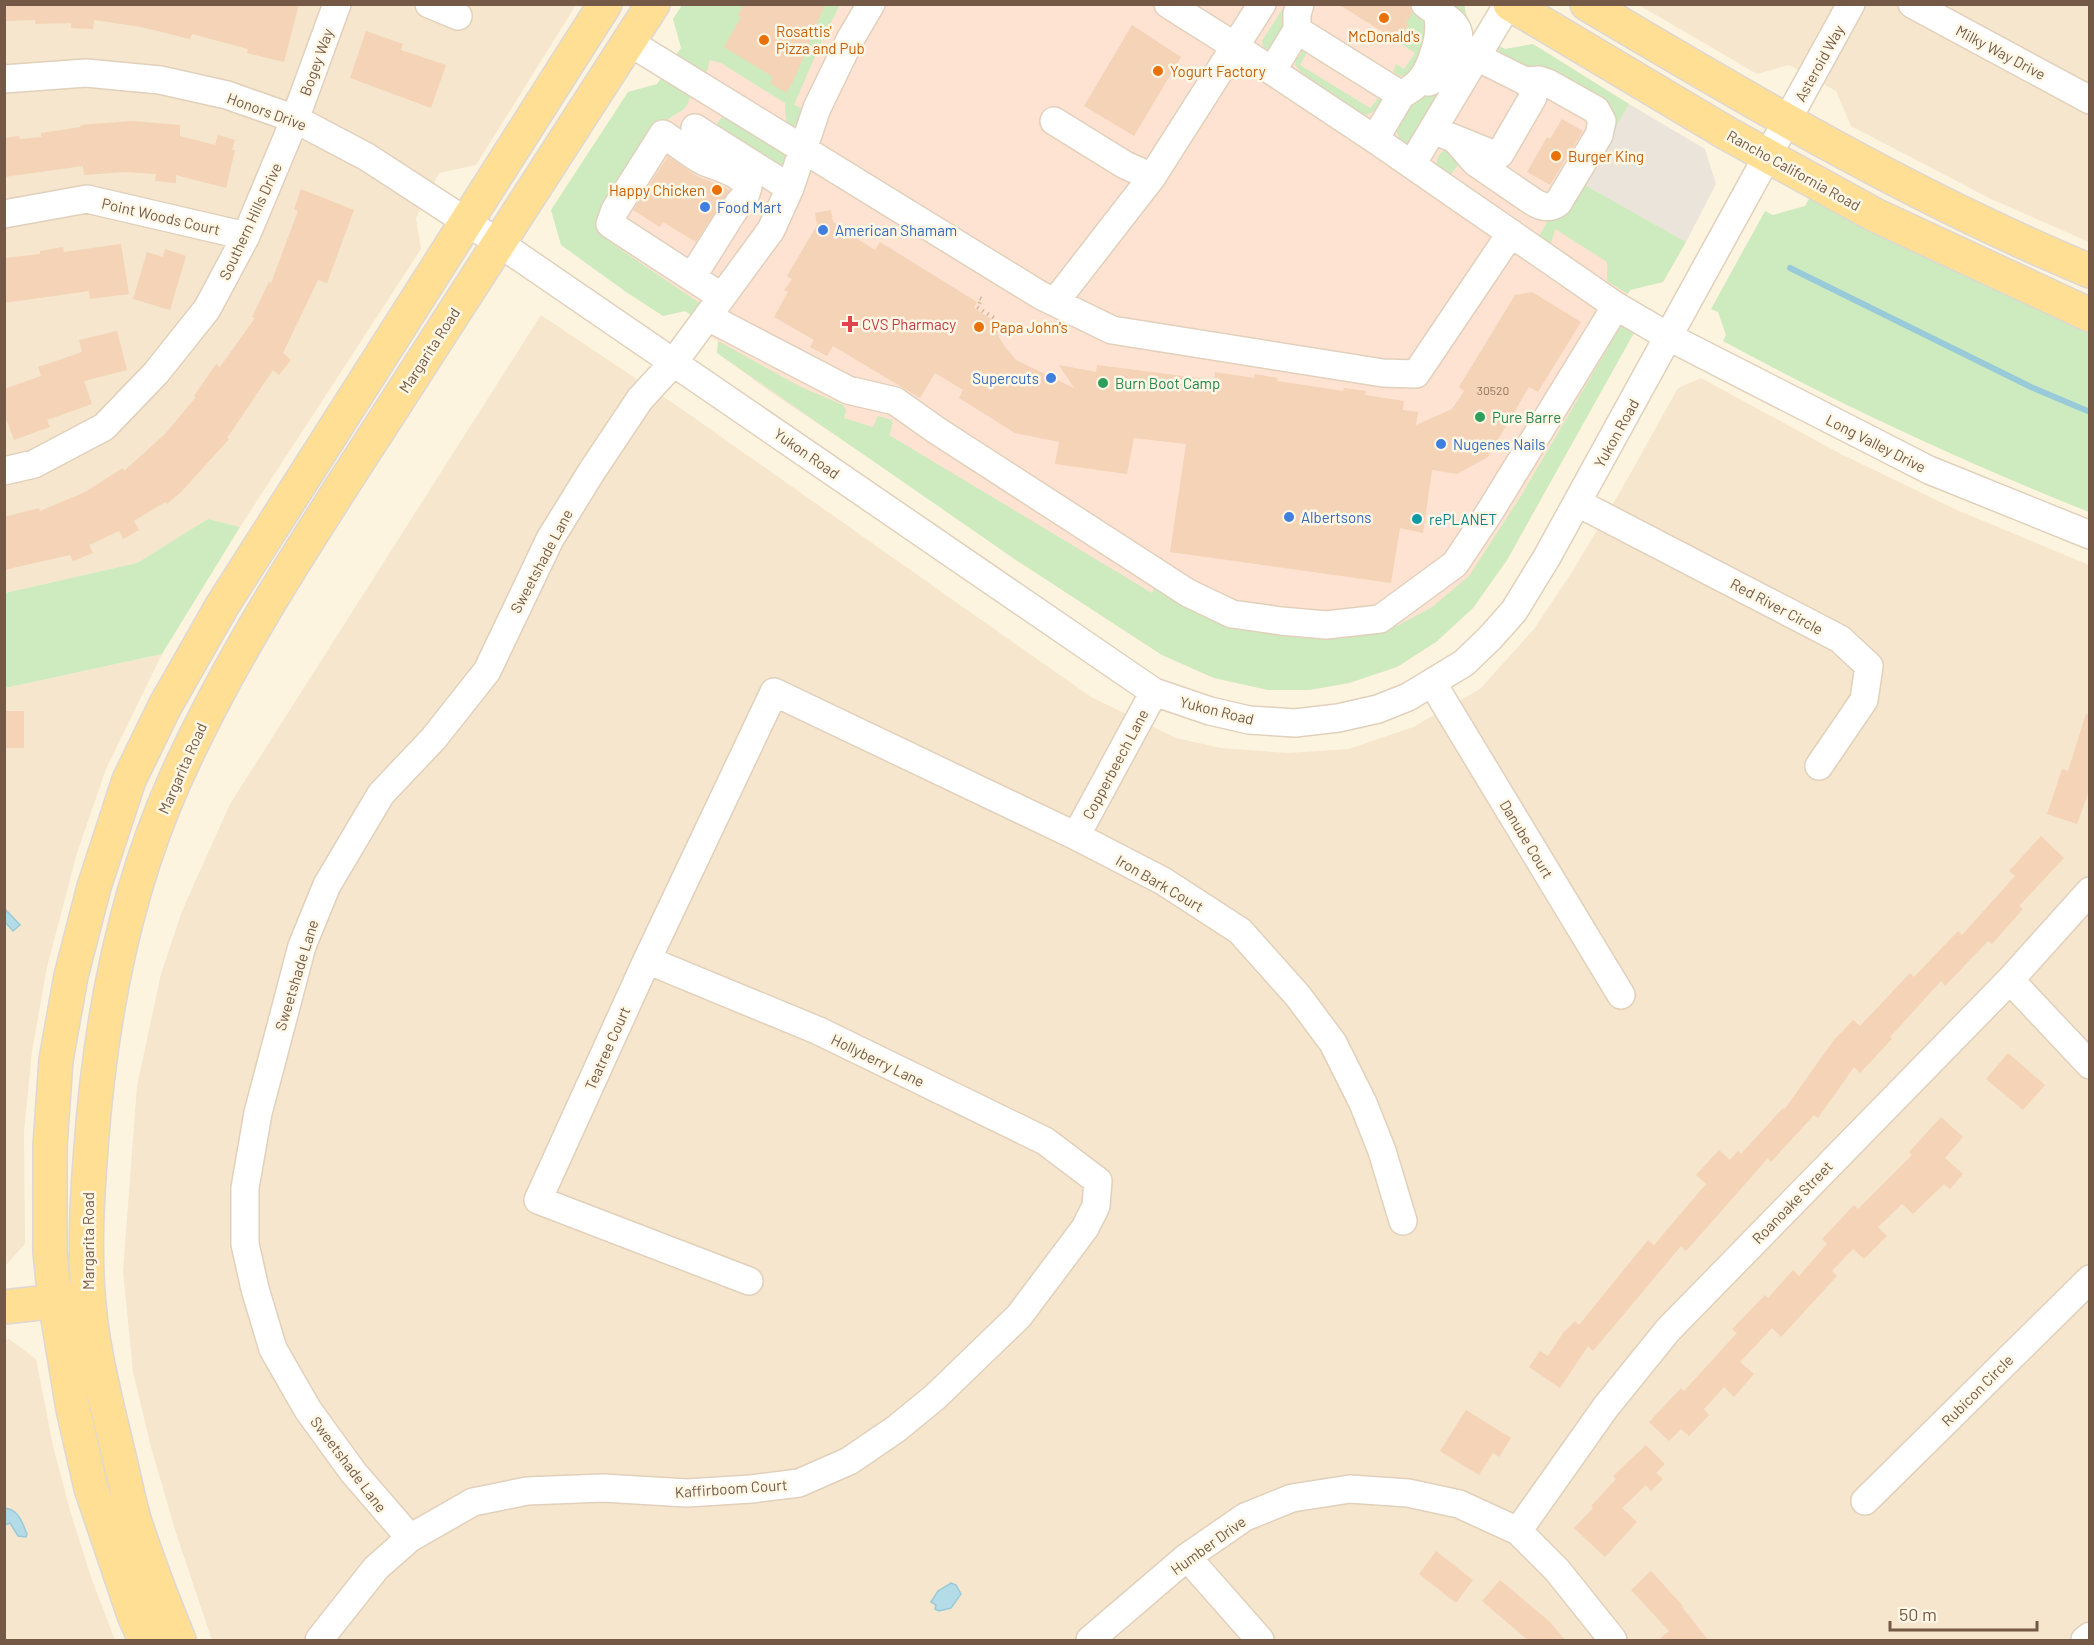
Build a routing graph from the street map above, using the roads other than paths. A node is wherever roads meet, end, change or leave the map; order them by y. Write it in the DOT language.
graph roads {
  1 [pos="337,4"];
  2 [pos="429,4"];
  3 [pos="605,4"];
  4 [pos="653,4"];
  5 [pos="871,4"];
  6 [pos="1168,4"];
  7 [pos="1262,4"];
  8 [pos="1509,4"];
  9 [pos="1587,4"];
  10 [pos="1851,4"];
  11 [pos="1912,4"];
  12 [pos="1428,7"];
  13 [pos="458,16"];
  14 [pos="1299,17"];
  15 [pos="629,42"];
  16 [pos="1236,47"];
  17 [pos="1476,57"];
  18 [pos="1272,71"];
  19 [pos="4,79"];
  20 [pos="1525,81"];
  21 [pos="1410,89"];
  22 [pos="714,95"];
  23 [pos="2090,100"];
  24 [pos="295,119"];
  25 [pos="1054,121"];
  26 [pos="1787,122"];
  27 [pos="1444,134"];
  28 [pos="1376,140"];
  29 [pos="693,145"];
  30 [pos="803,149"];
  31 [pos="1768,157"];
  32 [pos="1412,164"];
  33 [pos="1152,177"];
  34 [pos="790,188"];
  35 [pos="4,214"];
  36 [pos="467,223"];
  37 [pos="1510,233"];
  38 [pos="246,236"];
  39 [pos="500,243"];
  40 [pos="2090,271"];
  41 [pos="692,277"];
  42 [pos="1054,302"];
  43 [pos="1616,306"];
  44 [pos="715,307"];
  45 [pos="2090,315"];
  46 [pos="1669,337"];
  47 [pos="674,362"];
  48 [pos="4,471"];
  49 [pos="1578,502"];
  50 [pos="2090,535"];
  51 [pos="1433,684"];
  52 [pos="774,692"];
  53 [pos="1154,692"];
  54 [pos="1819,766"];
  55 [pos="1076,836"];
  56 [pos="2090,891"];
  57 [pos="647,960"];
  58 [pos="2010,980"];
  59 [pos="1621,995"];
  60 [pos="2090,1065"];
  61 [pos="1098,1181"];
  62 [pos="1403,1221"];
  63 [pos="2090,1279"];
  64 [pos="749,1281"];
  65 [pos="89,1297"];
  66 [pos="55,1302"];
  67 [pos="4,1307"];
  68 [pos="1865,1501"];
  69 [pos="1518,1531"];
  70 [pos="410,1538"];
  71 [pos="1187,1557"];
  72 [pos="2090,1636"];
  73 [pos="145,1641"];
  74 [pos="179,1641"];
  75 [pos="319,1641"];
  76 [pos="1090,1641"];
  77 [pos="1260,1641"];
  78 [pos="1612,1641"];
  79 [pos="2085,1641"];
  1 -- 24 [label="street, Bogey Way"];
  2 -- 13 [label="street"];
  3 -- 36 [label="main road"];
  4 -- 15 [label="main road, Margarita Road"];
  5 -- 30 [label="street, Sweetshade Lane"];
  6 -- 16 [label="street, Long Valley Drive"];
  7 -- 16 [label="street"];
  8 -- 17 [label="street"];
  8 -- 31 [label="main road, Rancho California Road"];
  9 -- 26 [label="main road"];
  10 -- 26 [label="street, Asteroid Way"];
  11 -- 23 [label="street, Milky Way Drive"];
  12 -- 21 [label="street"];
  14 -- 18 [label="street"];
  14 -- 21 [label="street"];
  15 -- 22 [label="street"];
  15 -- 39 [label="main road, Margarita Road"];
  16 -- 18 [label="street, Long Valley Drive"];
  16 -- 33 [label="street"];
  17 -- 20 [label="street"];
  17 -- 27 [label="street"];
  18 -- 28 [label="street, Long Valley Drive"];
  19 -- 24 [label="street, Honors Drive"];
  20 -- 27 [label="street"];
  20 -- 27 [label="street"];
  21 -- 28 [label="street"];
  22 -- 29 [label="street"];
  22 -- 30 [label="street"];
  24 -- 36 [label="street, Honors Drive"];
  24 -- 38 [label="street, Southern Hills Drive"];
  25 -- 33 [label="street"];
  26 -- 31 [label="street, Yukon Road"];
  26 -- 40 [label="main road"];
  27 -- 32 [label="street"];
  28 -- 32 [label="street, Long Valley Drive"];
  29 -- 34 [label="street"];
  29 -- 41 [label="street"];
  29 -- 41 [label="street"];
  30 -- 34 [label="street, Sweetshade Lane"];
  30 -- 42 [label="street"];
  31 -- 45 [label="main road, Rancho California Road"];
  31 -- 46 [label="street, Yukon Road"];
  32 -- 37 [label="street, Long Valley Drive"];
  33 -- 42 [label="street"];
  34 -- 44 [label="street, Sweetshade Lane"];
  35 -- 38 [label="street, Point Woods Court"];
  36 -- 39 [label="street, Honors Drive"];
  36 -- 66 [label="main road"];
  37 -- 42 [label="street"];
  37 -- 43 [label="street, Long Valley Drive"];
  38 -- 48 [label="street, Southern Hills Drive"];
  39 -- 47 [label="street, Yukon Road"];
  39 -- 65 [label="main road, Margarita Road"];
  41 -- 44 [label="street"];
  43 -- 44 [label="street"];
  43 -- 46 [label="street, Long Valley Drive"];
  44 -- 47 [label="street, Sweetshade Lane"];
  46 -- 49 [label="street, Yukon Road"];
  46 -- 50 [label="street, Long Valley Drive"];
  47 -- 53 [label="street, Yukon Road"];
  47 -- 70 [label="street, Sweetshade Lane"];
  49 -- 51 [label="street, Yukon Road"];
  49 -- 54 [label="street, Red River Circle"];
  51 -- 53 [label="street, Yukon Road"];
  51 -- 59 [label="street, Danube Court"];
  52 -- 55 [label="street, Iron Bark Court"];
  52 -- 57 [label="street, Teatree Court"];
  53 -- 55 [label="street, Copperbeech Lane"];
  55 -- 62 [label="street, Iron Bark Court"];
  56 -- 58 [label="street, Roanoake Street"];
  57 -- 61 [label="street, Hollyberry Lane"];
  57 -- 64 [label="street, Teatree Court"];
  58 -- 60 [label="street"];
  58 -- 69 [label="street, Roanoake Street"];
  61 -- 70 [label="street, Kaffirboom Court"];
  63 -- 68 [label="street, Rubicon Circle"];
  65 -- 66 [label="main road"];
  65 -- 74 [label="main road, Margarita Road"];
  66 -- 67 [label="main road"];
  66 -- 73 [label="main road"];
  69 -- 71 [label="street, Humber Drive"];
  69 -- 78 [label="street, Humber Drive"];
  70 -- 75 [label="street, Kaffirboom Court"];
  71 -- 76 [label="street, Humber Drive"];
  71 -- 77 [label="street"];
  72 -- 79 [label="street"];
}
